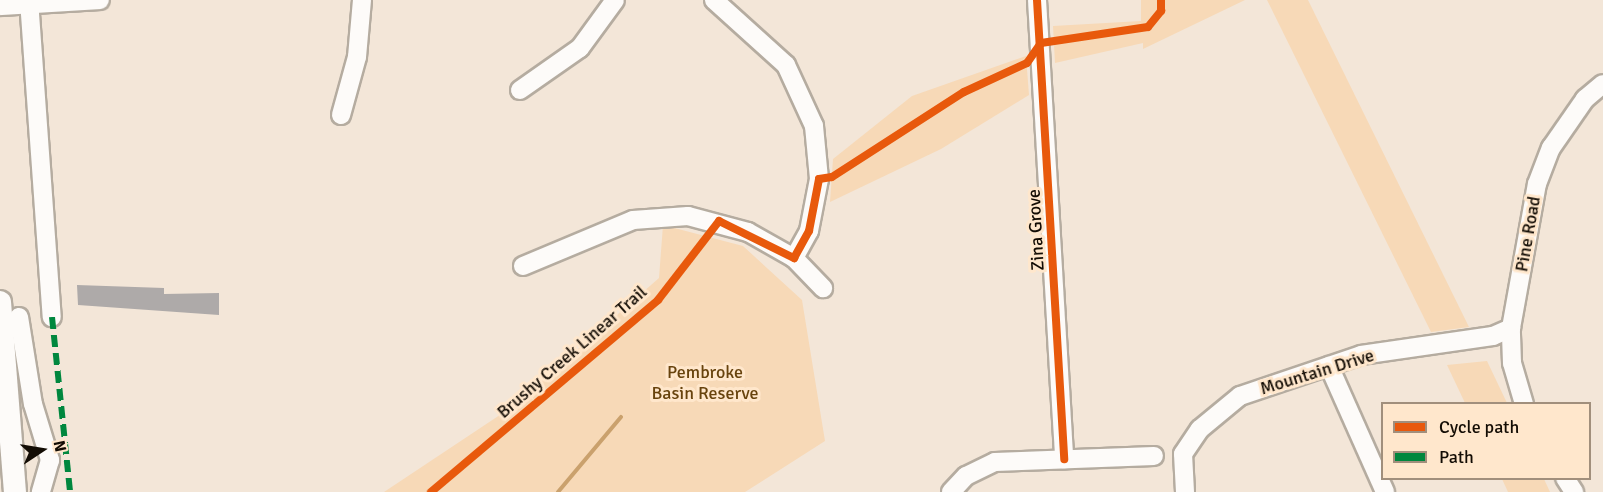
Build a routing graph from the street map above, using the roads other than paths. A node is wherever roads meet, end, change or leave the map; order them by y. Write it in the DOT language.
graph roads {
  1 [pos="100,0"];
  2 [pos="362,0"];
  3 [pos="615,0"];
  4 [pos="714,0"];
  5 [pos="1037,0"];
  6 [pos="30,2"];
  7 [pos="733,5"];
  8 [pos="0,6"];
  9 [pos="1603,84"];
  10 [pos="520,90"];
  11 [pos="341,115"];
  12 [pos="794,258"];
  13 [pos="523,266"];
  14 [pos="823,288"];
  15 [pos="0,302"];
  16 [pos="19,317"];
  17 [pos="52,317"];
  18 [pos="1511,328"];
  19 [pos="2,345"];
  20 [pos="1329,366"];
  21 [pos="1523,402"];
  22 [pos="1154,456"];
  23 [pos="1064,459"];
  24 [pos="15,492"];
  25 [pos="41,492"];
  26 [pos="951,492"];
  27 [pos="1185,492"];
  28 [pos="1385,492"];
  1 -- 6 [label="street"];
  2 -- 11 [label="street"];
  3 -- 10 [label="street"];
  4 -- 7 [label="street"];
  5 -- 23 [label="street, Zina Grove"];
  6 -- 8 [label="street"];
  6 -- 17 [label="street"];
  7 -- 12 [label="street"];
  9 -- 18 [label="street, Pine Road"];
  12 -- 13 [label="street"];
  12 -- 14 [label="street"];
  15 -- 19 [label="main road"];
  16 -- 25 [label="street"];
  18 -- 20 [label="street, Mountain Drive"];
  18 -- 21 [label="street, Pine Road"];
  19 -- 24 [label="main road"];
  20 -- 27 [label="street, Mountain Drive"];
  20 -- 28 [label="street"];
  22 -- 23 [label="street"];
  23 -- 26 [label="street"];
}
